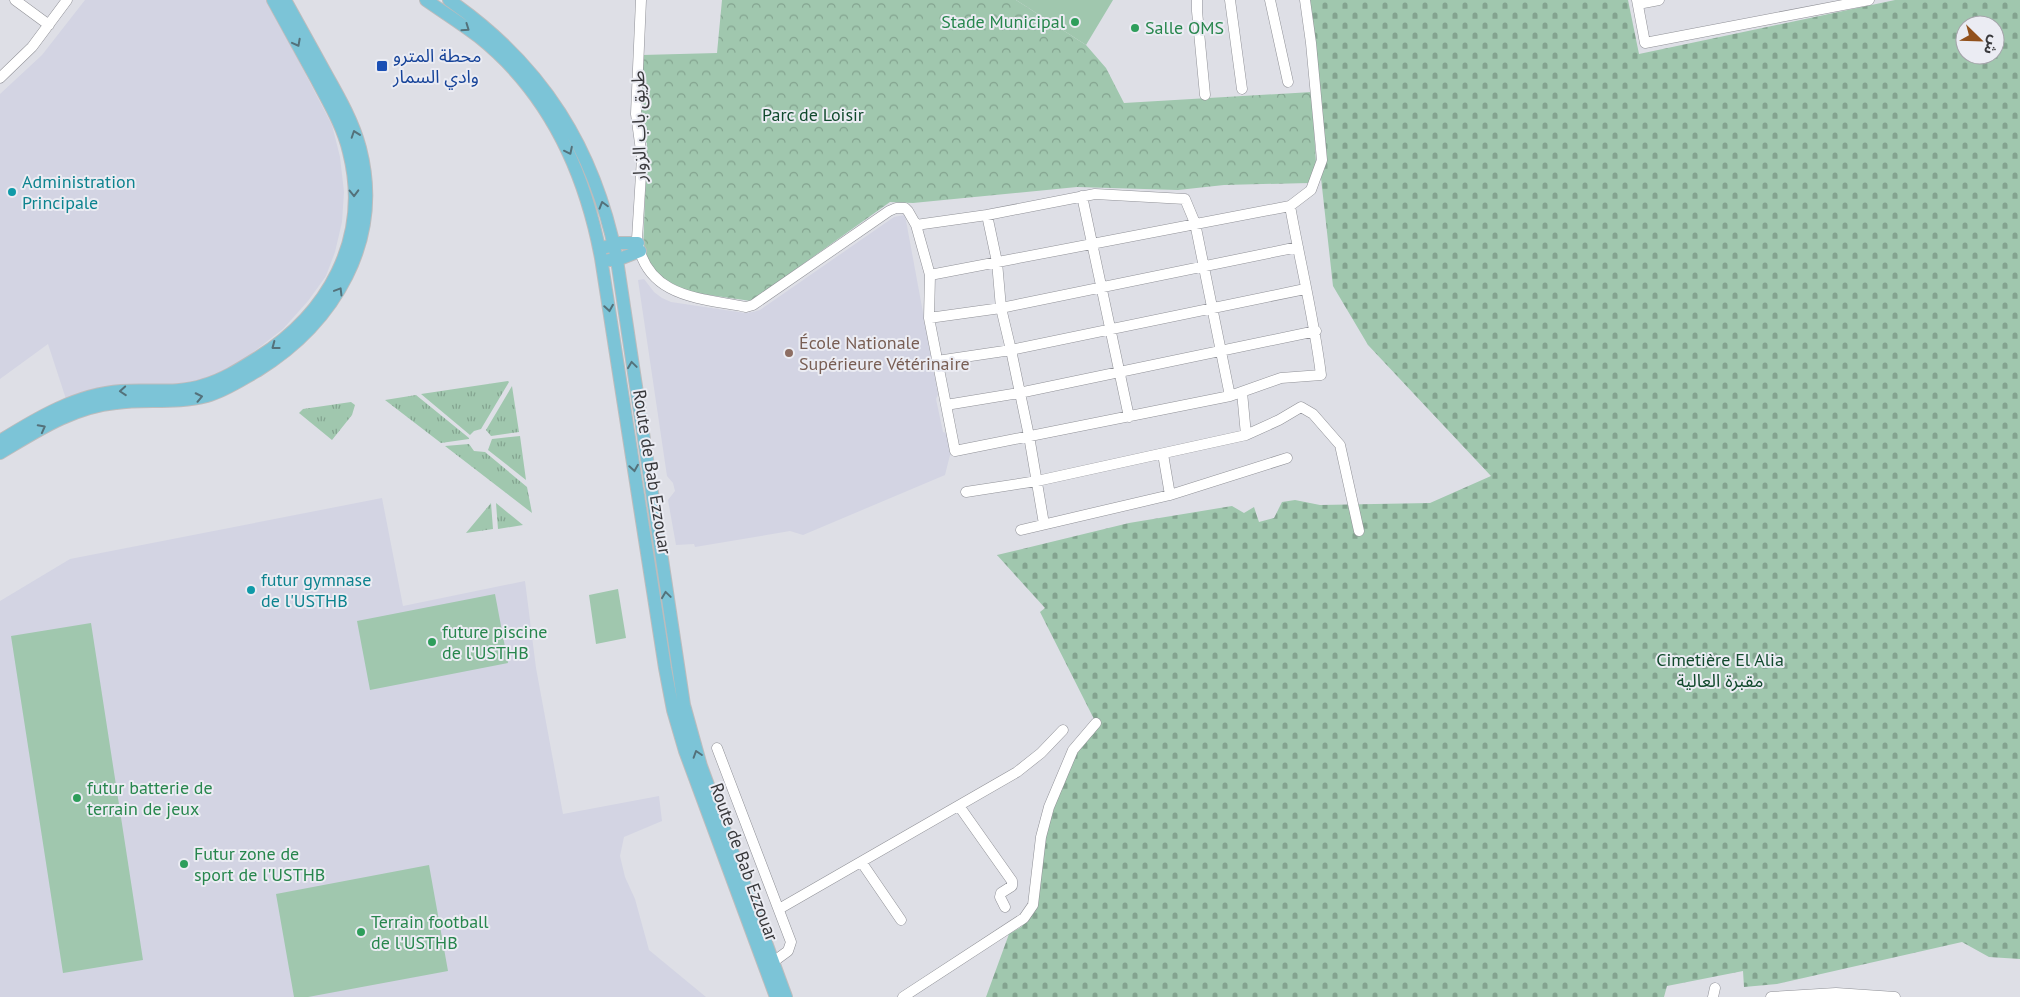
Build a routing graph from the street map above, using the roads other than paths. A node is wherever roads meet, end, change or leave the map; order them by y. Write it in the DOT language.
graph roads {
  1 [pos="15,0"];
  2 [pos="67,0"];
  3 [pos="274,0"];
  4 [pos="285,0"];
  5 [pos="426,0"];
  6 [pos="449,0"];
  7 [pos="641,0"];
  8 [pos="1198,0"];
  9 [pos="1230,0"];
  10 [pos="1270,0"];
  11 [pos="1305,0"];
  12 [pos="1659,0"];
  13 [pos="1869,0"];
  14 [pos="1637,2"];
  15 [pos="441,4"];
  16 [pos="463,10"];
  17 [pos="450,17"];
  18 [pos="49,25"];
  19 [pos="0,78"];
  20 [pos="1288,82"];
  21 [pos="1242,89"];
  22 [pos="1205,95"];
  23 [pos="1082,196"];
  24 [pos="1290,206"];
  25 [pos="987,215"];
  26 [pos="1195,223"];
  27 [pos="916,225"];
  28 [pos="1092,243"];
  29 [pos="614,244"];
  30 [pos="639,247"];
  31 [pos="1298,247"];
  32 [pos="601,255"];
  33 [pos="617,260"];
  34 [pos="997,262"];
  35 [pos="1204,266"];
  36 [pos="930,275"];
  37 [pos="1101,287"];
  38 [pos="1305,288"];
  39 [pos="1001,308"];
  40 [pos="1213,308"];
  41 [pos="929,318"];
  42 [pos="1110,328"];
  43 [pos="1316,331"];
  44 [pos="1011,350"];
  45 [pos="1221,351"];
  46 [pos="937,360"];
  47 [pos="1120,372"];
  48 [pos="1242,392"];
  49 [pos="1019,393"];
  50 [pos="1230,396"];
  51 [pos="946,405"];
  52 [pos="1129,417"];
  53 [pos="1246,435"];
  54 [pos="1029,436"];
  55 [pos="0,441"];
  56 [pos="0,453"];
  57 [pos="1163,454"];
  58 [pos="1286,458"];
  59 [pos="1037,481"];
  60 [pos="966,492"];
  61 [pos="1170,495"];
  62 [pos="1044,524"];
  63 [pos="1021,530"];
  64 [pos="1359,531"];
  65 [pos="1096,723"];
  66 [pos="1064,730"];
  67 [pos="717,748"];
  68 [pos="959,806"];
  69 [pos="862,863"];
  70 [pos="1005,907"];
  71 [pos="779,909"];
  72 [pos="902,920"];
  73 [pos="773,962"];
  74 [pos="1836,995"];
  75 [pos="776,997"];
  76 [pos="786,997"];
  77 [pos="903,997"];
  78 [pos="1771,997"];
  79 [pos="1895,997"];
  1 -- 18 [label="street"];
  2 -- 18 [label="street"];
  3 -- 55 [label="main road, one-way"];
  56 -- 4 [label="main road, one-way"];
  5 -- 15 [label="main road, Route de Bab Ezzouar"];
  6 -- 16 [label="main road, Route de Bab Ezzouar"];
  7 -- 30 [label="street, طريق باب الزوار"];
  8 -- 22 [label="street"];
  9 -- 21 [label="street"];
  10 -- 20 [label="street"];
  11 -- 24 [label="street"];
  12 -- 14 [label="street"];
  13 -- 14 [label="street"];
  15 -- 17 [label="main road, Route de Bab Ezzouar"];
  16 -- 17 [label="main road"];
  29 -- 16 [label="main road, Route de Bab Ezzouar, one-way"];
  17 -- 32 [label="main road, Route de Bab Ezzouar, one-way"];
  18 -- 19 [label="street"];
  23 -- 25 [label="street"];
  23 -- 26 [label="street"];
  23 -- 28 [label="street"];
  24 -- 26 [label="street"];
  24 -- 31 [label="street"];
  25 -- 27 [label="street"];
  25 -- 34 [label="street"];
  26 -- 28 [label="street"];
  26 -- 35 [label="street"];
  27 -- 30 [label="street"];
  27 -- 36 [label="street"];
  28 -- 34 [label="street"];
  28 -- 37 [label="street"];
  29 -- 30 [label="main road"];
  29 -- 32 [label="main road"];
  29 -- 33 [label="main road, Route de Bab Ezzouar"];
  30 -- 33 [label="main road"];
  31 -- 35 [label="street"];
  31 -- 38 [label="street"];
  32 -- 33 [label="main road"];
  32 -- 75 [label="main road, Route de Bab Ezzouar, one-way"];
  73 -- 33 [label="main road, Route de Bab Ezzouar, one-way"];
  34 -- 36 [label="street"];
  34 -- 39 [label="street"];
  35 -- 37 [label="street"];
  35 -- 40 [label="street"];
  36 -- 41 [label="street"];
  37 -- 39 [label="street"];
  37 -- 42 [label="street"];
  38 -- 40 [label="street"];
  38 -- 43 [label="street"];
  39 -- 41 [label="street"];
  39 -- 44 [label="street"];
  40 -- 42 [label="street"];
  40 -- 45 [label="street"];
  41 -- 46 [label="street"];
  42 -- 44 [label="street"];
  42 -- 47 [label="street"];
  43 -- 45 [label="street"];
  43 -- 48 [label="street"];
  44 -- 46 [label="street"];
  44 -- 49 [label="street"];
  45 -- 47 [label="street"];
  45 -- 50 [label="street"];
  46 -- 51 [label="street"];
  47 -- 49 [label="street"];
  47 -- 52 [label="street"];
  48 -- 50 [label="street"];
  48 -- 53 [label="street"];
  49 -- 51 [label="street"];
  49 -- 54 [label="street"];
  50 -- 52 [label="street"];
  51 -- 54 [label="street"];
  52 -- 54 [label="street"];
  53 -- 57 [label="street"];
  53 -- 64 [label="street"];
  54 -- 59 [label="street"];
  57 -- 59 [label="street"];
  57 -- 61 [label="street"];
  58 -- 61 [label="street"];
  59 -- 60 [label="street"];
  59 -- 62 [label="street"];
  61 -- 62 [label="street"];
  62 -- 63 [label="street"];
  65 -- 77 [label="street"];
  66 -- 68 [label="street"];
  67 -- 71 [label="street"];
  68 -- 69 [label="street"];
  68 -- 70 [label="street"];
  69 -- 71 [label="street"];
  69 -- 72 [label="street"];
  71 -- 73 [label="street"];
  73 -- 76 [label="main road, Route de Bab Ezzouar"];
  74 -- 78 [label="street"];
  74 -- 79 [label="street"];
}
